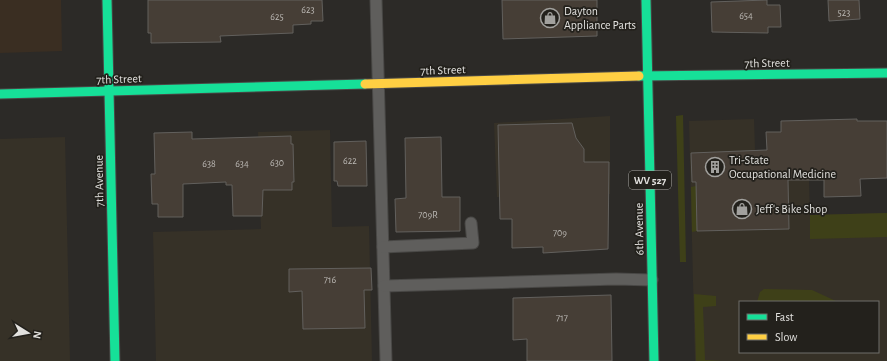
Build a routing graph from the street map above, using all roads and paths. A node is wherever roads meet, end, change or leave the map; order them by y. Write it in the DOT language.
graph roads {
  1 [pos="107,0"];
  2 [pos="376,0"];
  3 [pos="646,0"];
  4 [pos="887,73"];
  5 [pos="648,76"];
  6 [pos="379,84"];
  7 [pos="110,91"];
  8 [pos="0,94"];
  9 [pos="471,223"];
  10 [pos="383,247"];
  11 [pos="652,280"];
  12 [pos="384,286"];
  13 [pos="115,361"];
  14 [pos="386,361"];
  15 [pos="654,361"];
  1 -- 7 [label="street, 7th Avenue"];
  2 -- 6 [label="lane"];
  3 -- 5 [label="street, 6th Avenue / WV 527"];
  4 -- 5 [label="street, 7th Street"];
  5 -- 6 [label="street, 7th Street"];
  5 -- 11 [label="street, 6th Avenue / WV 527"];
  6 -- 7 [label="street, 7th Street"];
  6 -- 10 [label="lane"];
  7 -- 8 [label="street, 7th Street"];
  7 -- 13 [label="street, 7th Avenue"];
  9 -- 10 [label="lane"];
  10 -- 12 [label="lane"];
  11 -- 12 [label="lane"];
  11 -- 15 [label="street, 6th Avenue / WV 527"];
  12 -- 14 [label="lane"];
}
